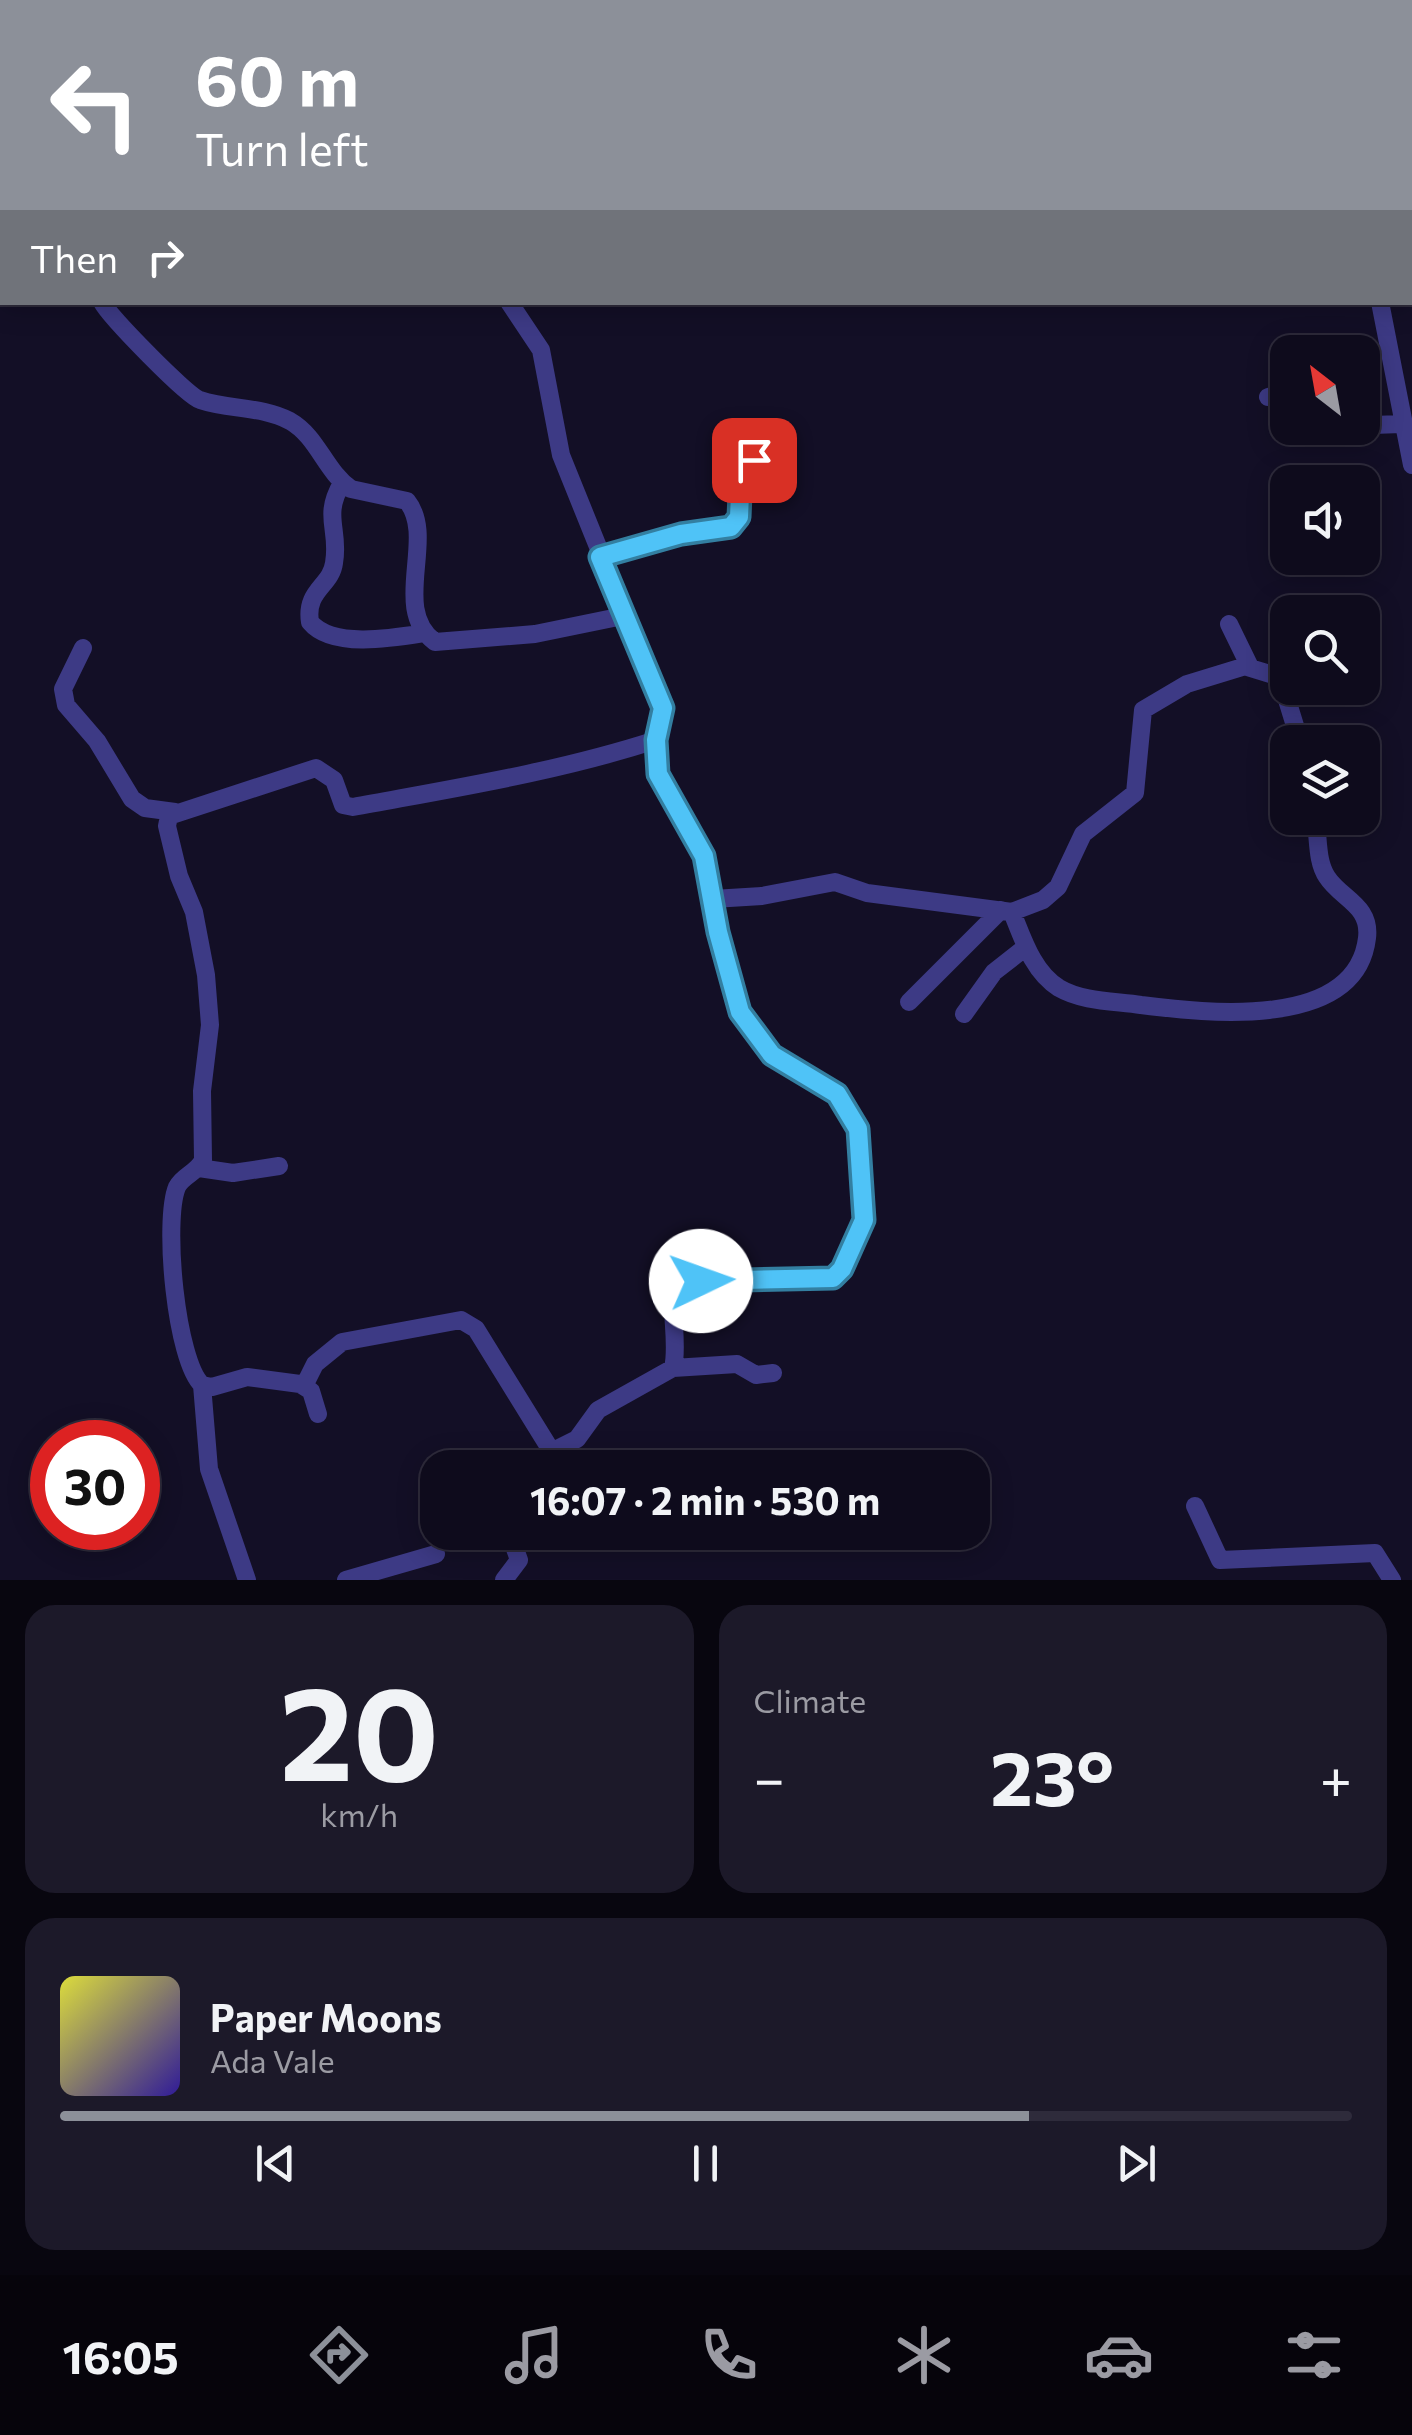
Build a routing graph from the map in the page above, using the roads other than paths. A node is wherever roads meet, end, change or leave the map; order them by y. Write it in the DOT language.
graph roads {
  1 [pos="105,305"];
  2 [pos="511,305"];
  3 [pos="1381,305"];
  4 [pos="1401,424"];
  5 [pos="1380,425"];
  6 [pos="754,460"];
  7 [pos="1412,465"];
  8 [pos="342,483"];
  9 [pos="600,557"];
  10 [pos="623,616"];
  11 [pos="1229,624"];
  12 [pos="424,633"];
  13 [pos="83,648"];
  14 [pos="1246,667"];
  15 [pos="1295,725"];
  16 [pos="656,740"];
  17 [pos="175,812"];
  18 [pos="1319,835"];
  19 [pos="714,899"];
  20 [pos="1006,911"];
  21 [pos="1026,946"];
  22 [pos="909,1002"];
  23 [pos="964,1014"];
  24 [pos="278,1166"];
  25 [pos="199,1168"];
  26 [pos="673,1368"];
  27 [pos="773,1374"];
  28 [pos="202,1385"];
  29 [pos="304,1386"];
  30 [pos="318,1414"];
  31 [pos="551,1450"];
  32 [pos="556,1450"];
  33 [pos="1195,1506"];
  34 [pos="516,1550"];
  35 [pos="436,1554"];
  36 [pos="247,1580"];
  37 [pos="346,1580"];
  38 [pos="504,1580"];
  39 [pos="1392,1580"];
  1 -- 8 [label="street"];
  2 -- 9 [label="street"];
  3 -- 4 [label="street"];
  4 -- 5 [label="street"];
  4 -- 7 [label="street"];
  6 -- 9 [label="street"];
  8 -- 12 [label="street"];
  8 -- 12 [label="street"];
  9 -- 10 [label="street"];
  10 -- 12 [label="street"];
  10 -- 16 [label="street"];
  11 -- 14 [label="street"];
  13 -- 17 [label="street"];
  14 -- 15 [label="street"];
  14 -- 20 [label="street"];
  16 -- 17 [label="street"];
  16 -- 19 [label="street"];
  17 -- 25 [label="street"];
  18 -- 21 [label="street"];
  19 -- 20 [label="street"];
  19 -- 26 [label="street"];
  20 -- 21 [label="street"];
  20 -- 22 [label="street"];
  21 -- 23 [label="street"];
  24 -- 25 [label="street"];
  25 -- 28 [label="street"];
  26 -- 27 [label="street"];
  26 -- 32 [label="street"];
  28 -- 29 [label="street"];
  28 -- 36 [label="street"];
  29 -- 30 [label="street"];
  29 -- 31 [label="street"];
  33 -- 39 [label="street"];
  34 -- 38 [label="street"];
  35 -- 37 [label="street"];
}
